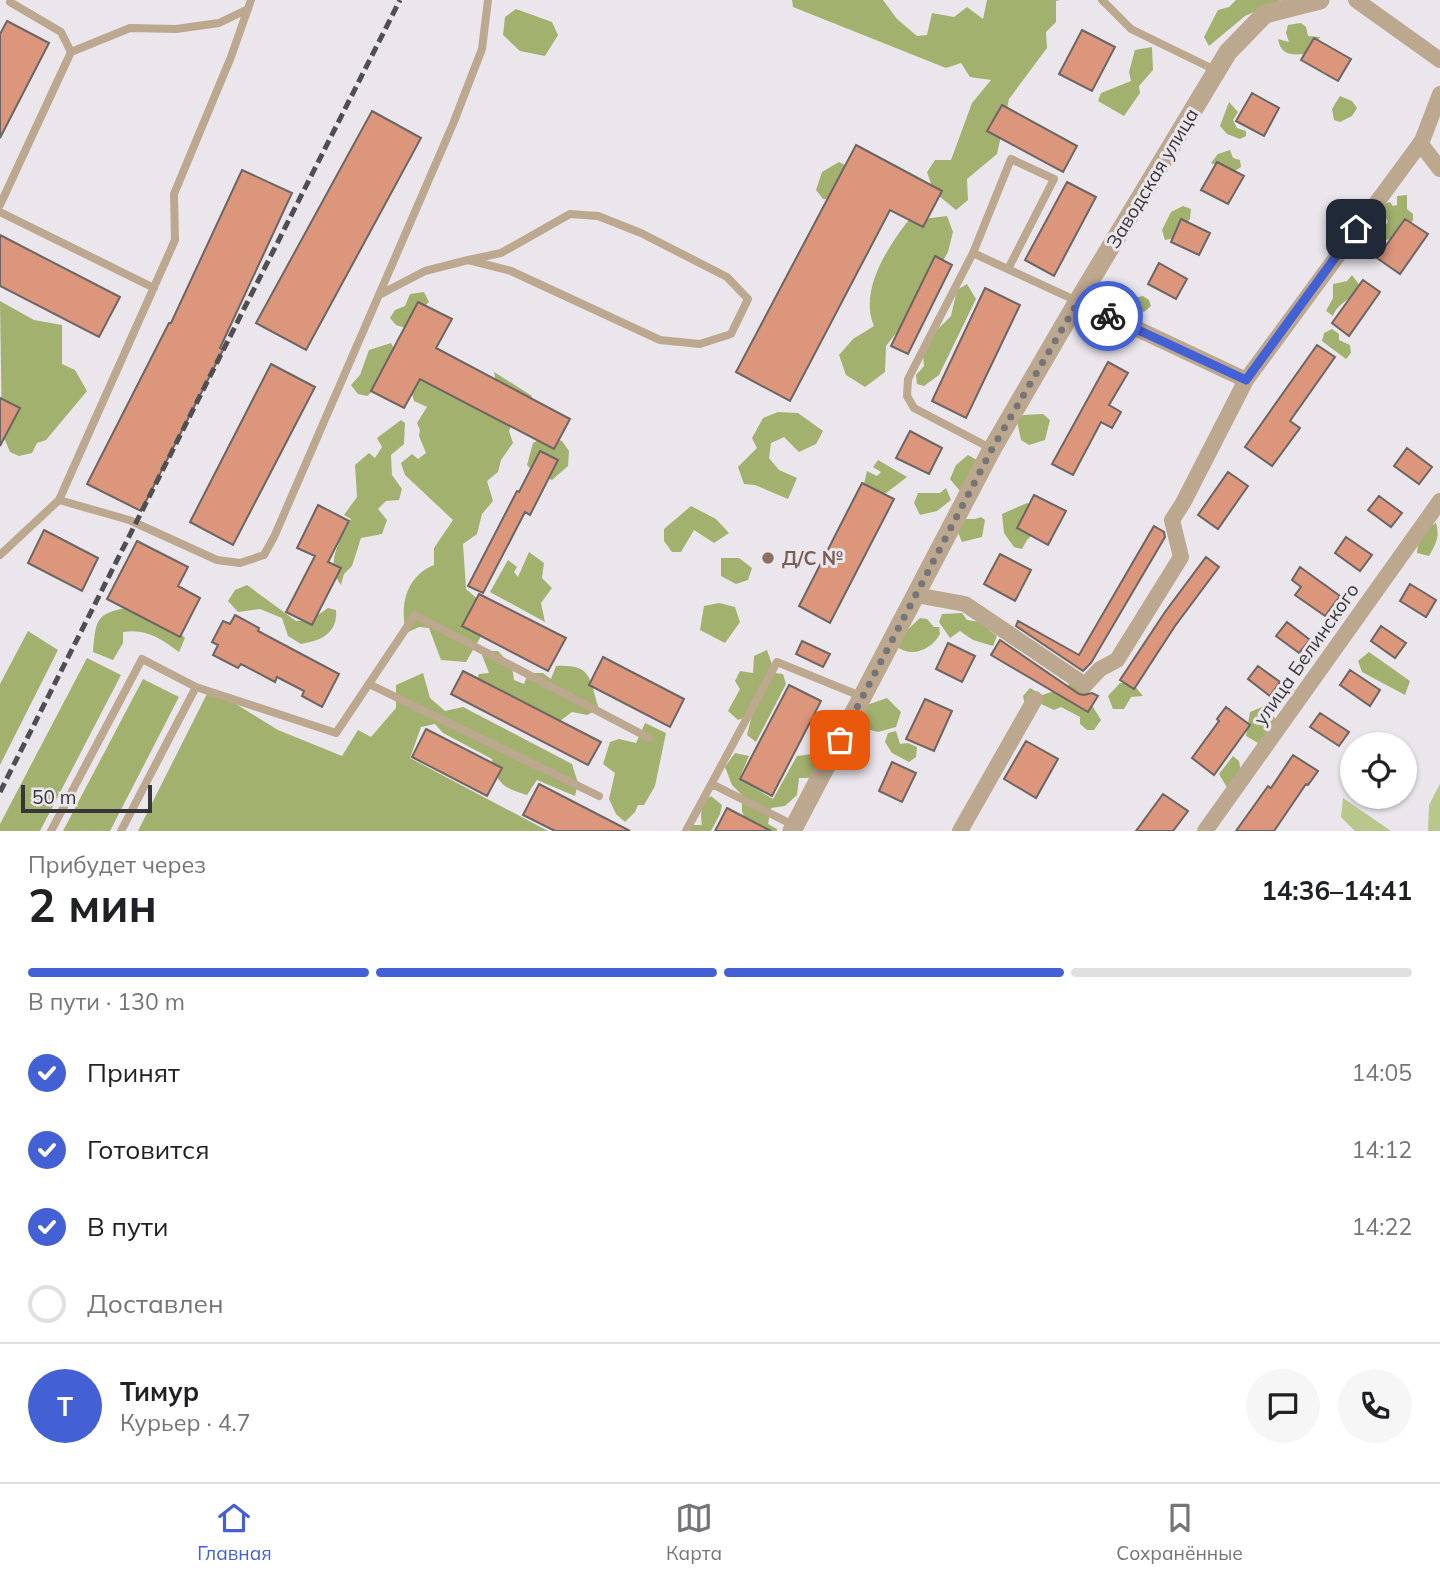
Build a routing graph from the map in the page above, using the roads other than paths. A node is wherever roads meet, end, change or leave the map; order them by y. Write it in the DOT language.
graph roads {
  1 [pos="488,0"];
  2 [pos="1102,0"];
  3 [pos="1320,0"];
  4 [pos="1356,0"];
  5 [pos="10,2"];
  6 [pos="249,4"];
  7 [pos="71,52"];
  8 [pos="1440,60"];
  9 [pos="1217,71"];
  10 [pos="1440,94"];
  11 [pos="1420,144"];
  12 [pos="1440,169"];
  13 [pos="0,205"];
  14 [pos="0,212"];
  15 [pos="973,253"];
  16 [pos="468,260"];
  17 [pos="1008,269"];
  18 [pos="154,288"];
  19 [pos="379,295"];
  20 [pos="1078,302"];
  21 [pos="1246,380"];
  22 [pos="992,449"];
  23 [pos="59,500"];
  24 [pos="1440,501"];
  25 [pos="0,555"];
  26 [pos="916,595"];
  27 [pos="369,684"];
  28 [pos="196,687"];
  29 [pos="863,697"];
  30 [pos="1035,699"];
  31 [pos="649,738"];
  32 [pos="712,783"];
  33 [pos="598,796"];
  34 [pos="794,828"];
  35 [pos="51,831"];
  36 [pos="121,831"];
  37 [pos="686,831"];
  38 [pos="960,831"];
  39 [pos="1205,831"];
  1 -- 19 [label="lane"];
  2 -- 9 [label="lane"];
  3 -- 9 [label="street, Заводская улица"];
  4 -- 8 [label="street"];
  5 -- 7 [label="lane"];
  6 -- 7 [label="lane"];
  6 -- 18 [label="lane"];
  7 -- 13 [label="lane"];
  9 -- 20 [label="street, Заводская улица"];
  10 -- 11 [label="street"];
  11 -- 12 [label="street"];
  11 -- 21 [label="street"];
  14 -- 18 [label="lane"];
  15 -- 17 [label="lane"];
  15 -- 17 [label="lane"];
  15 -- 22 [label="lane"];
  16 -- 16 [label="lane"];
  16 -- 19 [label="lane"];
  17 -- 20 [label="lane"];
  18 -- 23 [label="lane"];
  19 -- 23 [label="lane"];
  20 -- 21 [label="street"];
  20 -- 22 [label="street, Заводская улица"];
  21 -- 26 [label="street"];
  22 -- 26 [label="street, Заводская улица"];
  23 -- 25 [label="lane"];
  24 -- 39 [label="street, улица Белинского"];
  26 -- 29 [label="street, Заводская улица"];
  27 -- 28 [label="lane"];
  27 -- 31 [label="lane"];
  27 -- 33 [label="lane"];
  28 -- 35 [label="lane"];
  28 -- 36 [label="lane"];
  29 -- 32 [label="lane"];
  29 -- 34 [label="street, Заводская улица"];
  30 -- 38 [label="street"];
  32 -- 34 [label="lane"];
  32 -- 37 [label="lane"];
}
